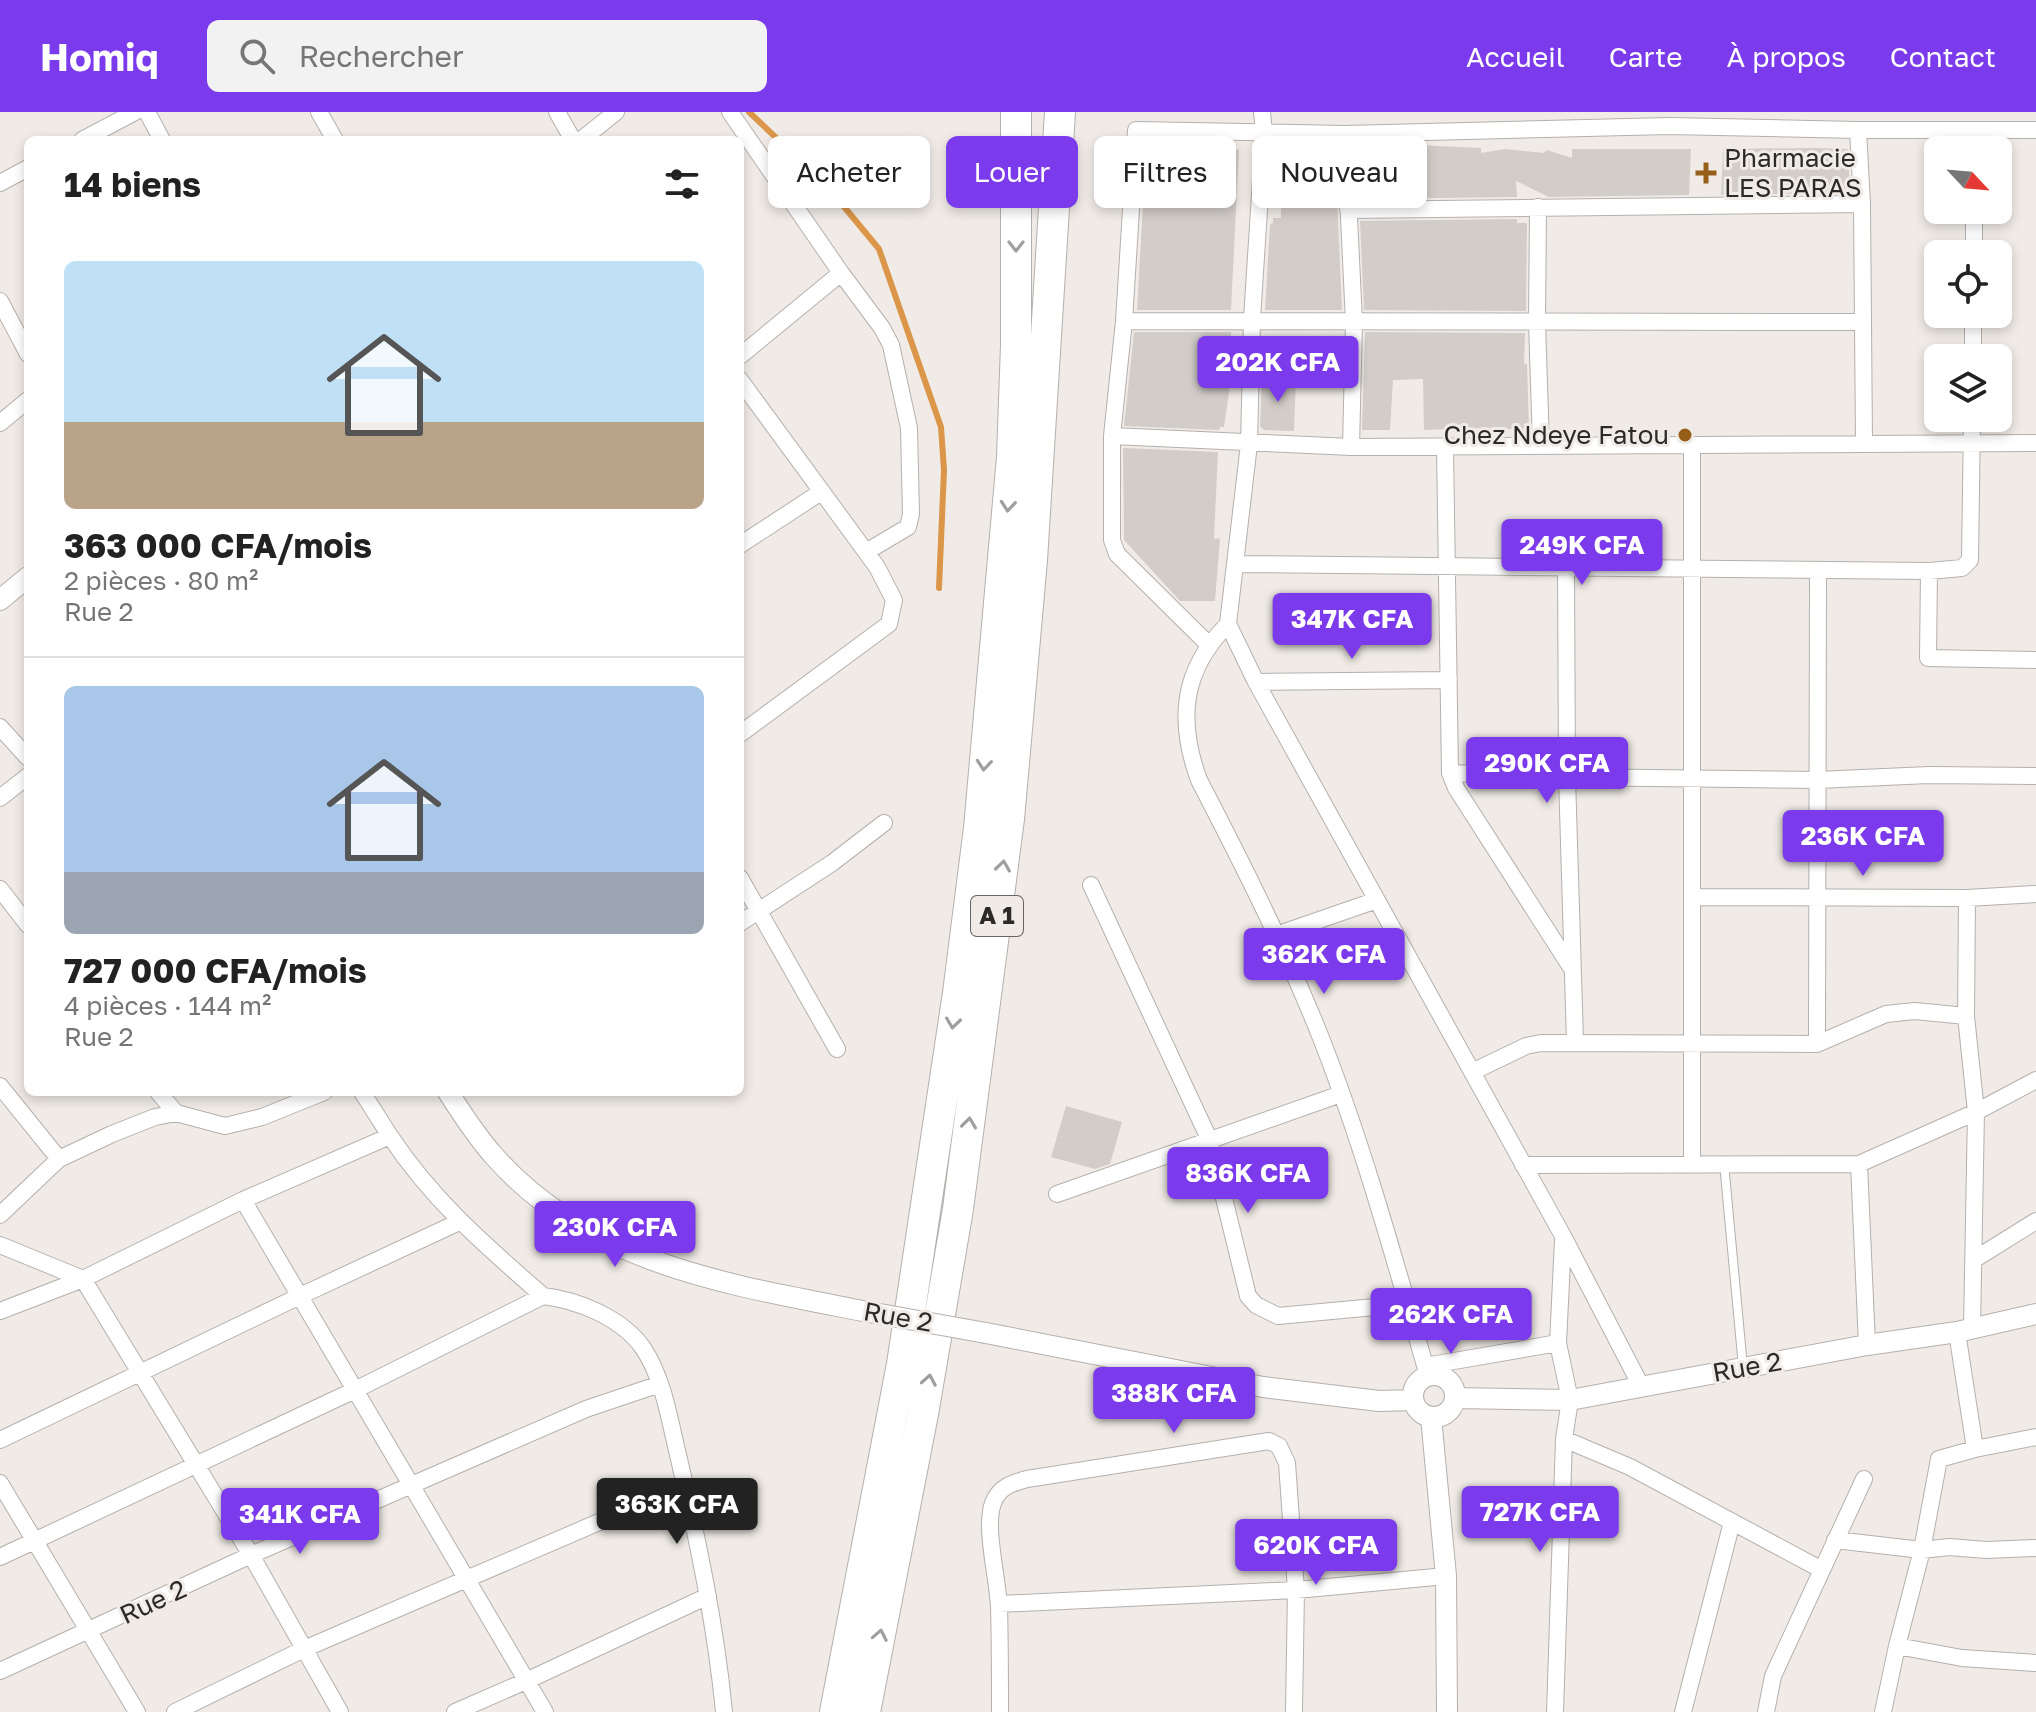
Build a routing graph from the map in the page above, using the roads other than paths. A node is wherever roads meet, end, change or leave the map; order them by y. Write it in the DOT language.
graph roads {
  1 [pos="135,112"];
  2 [pos="147,112"];
  3 [pos="319,112"];
  4 [pos="557,112"];
  5 [pos="616,112"];
  6 [pos="730,112"];
  7 [pos="1016,112"];
  8 [pos="1060,112"];
  9 [pos="1262,112"];
  10 [pos="1669,119"];
  11 [pos="1858,130"];
  12 [pos="1975,130"];
  13 [pos="2036,130"];
  14 [pos="1264,132"];
  15 [pos="1345,134"];
  16 [pos="90,136"];
  17 [pos="160,136"];
  18 [pos="333,136"];
  19 [pos="571,136"];
  20 [pos="586,136"];
  21 [pos="1975,136"];
  22 [pos="24,170"];
  23 [pos="0,183"];
  24 [pos="1862,204"];
  25 [pos="1538,207"];
  26 [pos="1348,210"];
  27 [pos="841,273"];
  28 [pos="0,301"];
  29 [pos="1252,319"];
  30 [pos="1124,321"];
  31 [pos="1354,322"];
  32 [pos="1862,322"];
  33 [pos="1537,323"];
  34 [pos="24,346"];
  35 [pos="744,353"];
  36 [pos="744,386"];
  37 [pos="24,403"];
  38 [pos="0,423"];
  39 [pos="1972,432"];
  40 [pos="1112,436"];
  41 [pos="1972,441"];
  42 [pos="1864,443"];
  43 [pos="2036,443"];
  44 [pos="1249,444"];
  45 [pos="1692,445"];
  46 [pos="1541,446"];
  47 [pos="1351,447"];
  48 [pos="1445,447"];
  49 [pos="821,492"];
  50 [pos="744,542"];
  51 [pos="866,552"];
  52 [pos="1235,564"];
  53 [pos="1447,566"];
  54 [pos="1566,567"];
  55 [pos="1692,569"];
  56 [pos="1818,570"];
  57 [pos="1929,571"];
  58 [pos="24,580"];
  59 [pos="0,600"];
  60 [pos="1228,624"];
  61 [pos="1208,644"];
  62 [pos="2036,660"];
  63 [pos="1449,680"];
  64 [pos="1256,682"];
  65 [pos="0,727"];
  66 [pos="744,731"];
  67 [pos="24,754"];
  68 [pos="1450,773"];
  69 [pos="2036,776"];
  70 [pos="1567,777"];
  71 [pos="24,779"];
  72 [pos="1692,779"];
  73 [pos="1817,780"];
  74 [pos="0,798"];
  75 [pos="884,823"];
  76 [pos="744,885"];
  77 [pos="1091,885"];
  78 [pos="0,889"];
  79 [pos="2036,894"];
  80 [pos="1692,897"];
  81 [pos="1817,898"];
  82 [pos="1967,898"];
  83 [pos="1377,900"];
  84 [pos="758,911"];
  85 [pos="24,920"];
  86 [pos="744,920"];
  87 [pos="1276,935"];
  88 [pos="1572,969"];
  89 [pos="1966,1016"];
  90 [pos="1575,1041"];
  91 [pos="1692,1042"];
  92 [pos="1817,1044"];
  93 [pos="837,1049"];
  94 [pos="1472,1072"];
  95 [pos="2036,1080"];
  96 [pos="0,1086"];
  97 [pos="1341,1094"];
  98 [pos="161,1096"];
  99 [pos="313,1096"];
  100 [pos="365,1096"];
  101 [pos="451,1096"];
  102 [pos="1976,1112"];
  103 [pos="176,1113"];
  104 [pos="390,1136"];
  105 [pos="1210,1141"];
  106 [pos="59,1159"];
  107 [pos="1692,1163"];
  108 [pos="1724,1163"];
  109 [pos="1859,1164"];
  110 [pos="1523,1165"];
  111 [pos="1057,1194"];
  112 [pos="243,1200"];
  113 [pos="0,1215"];
  114 [pos="2036,1221"];
  115 [pos="459,1222"];
  116 [pos="1563,1236"];
  117 [pos="0,1245"];
  118 [pos="1975,1259"];
  119 [pos="83,1279"];
  120 [pos="300,1296"];
  121 [pos="543,1296"];
  122 [pos="1407,1304"];
  123 [pos="0,1311"];
  124 [pos="2036,1314"];
  125 [pos="1964,1330"];
  126 [pos="1558,1343"];
  127 [pos="1867,1345"];
  128 [pos="1743,1368"];
  129 [pos="1426,1371"];
  130 [pos="142,1374"];
  131 [pos="660,1384"];
  132 [pos="1641,1386"];
  133 [pos="355,1390"];
  134 [pos="1455,1398"];
  135 [pos="1413,1400"];
  136 [pos="1570,1400"];
  137 [pos="1431,1417"];
  138 [pos="2036,1437"];
  139 [pos="1564,1439"];
  140 [pos="0,1440"];
  141 [pos="1975,1449"];
  142 [pos="196,1465"];
  143 [pos="1864,1479"];
  144 [pos="0,1483"];
  145 [pos="685,1485"];
  146 [pos="412,1487"];
  147 [pos="1732,1522"];
  148 [pos="1835,1540"];
  149 [pos="36,1542"];
  150 [pos="2036,1548"];
  151 [pos="1922,1550"];
  152 [pos="251,1555"];
  153 [pos="0,1557"];
  154 [pos="1822,1570"];
  155 [pos="1446,1576"];
  156 [pos="466,1578"];
  157 [pos="1296,1590"];
  158 [pos="708,1596"];
  159 [pos="999,1604"];
  160 [pos="88,1632"];
  161 [pos="1897,1646"];
  162 [pos="304,1649"];
  163 [pos="2036,1663"];
  164 [pos="0,1671"];
  165 [pos="526,1681"];
  166 [pos="721,1709"];
  167 [pos="137,1712"];
  168 [pos="175,1712"];
  169 [pos="340,1712"];
  170 [pos="455,1712"];
  171 [pos="545,1712"];
  172 [pos="835,1712"];
  173 [pos="865,1712"];
  174 [pos="1000,1712"];
  175 [pos="1294,1712"];
  176 [pos="1447,1712"];
  177 [pos="1555,1712"];
  178 [pos="1683,1712"];
  179 [pos="1766,1712"];
  180 [pos="1883,1712"];
  1 -- 16 [label="street"];
  2 -- 17 [label="street"];
  3 -- 18 [label="street"];
  4 -- 19 [label="street"];
  5 -- 20 [label="street"];
  6 -- 27 [label="street"];
  7 -- 172 [label="highway, A 1, one-way"];
  173 -- 8 [label="highway, A 1, one-way"];
  9 -- 14 [label="street"];
  10 -- 11 [label="street"];
  10 -- 15 [label="street"];
  11 -- 12 [label="street"];
  11 -- 24 [label="street"];
  12 -- 13 [label="street"];
  12 -- 21 [label="street"];
  14 -- 15 [label="street"];
  14 -- 29 [label="street"];
  14 -- 30 [label="street"];
  15 -- 26 [label="street"];
  22 -- 23 [label="street"];
  24 -- 25 [label="street"];
  24 -- 32 [label="street"];
  25 -- 26 [label="street"];
  25 -- 33 [label="street"];
  26 -- 31 [label="street"];
  27 -- 35 [label="street"];
  27 -- 51 [label="street"];
  28 -- 34 [label="street"];
  29 -- 30 [label="street"];
  29 -- 31 [label="street"];
  29 -- 44 [label="street"];
  30 -- 40 [label="street"];
  31 -- 33 [label="street"];
  31 -- 47 [label="street"];
  32 -- 33 [label="street"];
  32 -- 42 [label="street"];
  33 -- 46 [label="street"];
  36 -- 49 [label="street"];
  37 -- 38 [label="street"];
  39 -- 41 [label="street"];
  40 -- 44 [label="street"];
  40 -- 61 [label="street"];
  41 -- 42 [label="street"];
  41 -- 43 [label="street"];
  41 -- 57 [label="street"];
  42 -- 45 [label="street"];
  44 -- 47 [label="street"];
  44 -- 52 [label="street"];
  45 -- 46 [label="street"];
  45 -- 55 [label="street"];
  46 -- 48 [label="street"];
  47 -- 48 [label="street"];
  48 -- 53 [label="street"];
  49 -- 50 [label="street"];
  49 -- 51 [label="street"];
  51 -- 66 [label="street"];
  52 -- 53 [label="street"];
  52 -- 60 [label="street"];
  53 -- 54 [label="street"];
  53 -- 63 [label="street"];
  54 -- 55 [label="street"];
  54 -- 70 [label="street"];
  55 -- 56 [label="street"];
  55 -- 72 [label="street"];
  56 -- 57 [label="street"];
  56 -- 73 [label="street"];
  57 -- 62 [label="street"];
  58 -- 59 [label="street"];
  60 -- 61 [label="street"];
  60 -- 64 [label="street"];
  61 -- 87 [label="street"];
  63 -- 64 [label="street"];
  63 -- 68 [label="street"];
  64 -- 83 [label="street"];
  65 -- 67 [label="street"];
  68 -- 70 [label="street"];
  68 -- 88 [label="street"];
  69 -- 73 [label="street"];
  70 -- 72 [label="street"];
  70 -- 88 [label="street"];
  71 -- 74 [label="street"];
  72 -- 73 [label="street"];
  72 -- 80 [label="street"];
  73 -- 81 [label="street"];
  75 -- 84 [label="street"];
  76 -- 84 [label="street"];
  77 -- 105 [label="street"];
  78 -- 85 [label="street"];
  79 -- 82 [label="street"];
  80 -- 81 [label="street"];
  80 -- 91 [label="street"];
  81 -- 82 [label="street"];
  81 -- 92 [label="street"];
  82 -- 89 [label="street"];
  83 -- 87 [label="street"];
  83 -- 94 [label="street"];
  84 -- 86 [label="street"];
  84 -- 93 [label="street"];
  87 -- 97 [label="street"];
  88 -- 90 [label="street"];
  89 -- 92 [label="street"];
  89 -- 102 [label="street"];
  90 -- 91 [label="street"];
  90 -- 94 [label="street"];
  91 -- 92 [label="street"];
  91 -- 107 [label="street"];
  94 -- 110 [label="street"];
  95 -- 102 [label="street"];
  96 -- 106 [label="street"];
  97 -- 105 [label="street"];
  97 -- 122 [label="street"];
  98 -- 103 [label="street"];
  99 -- 103 [label="street"];
  100 -- 104 [label="street"];
  101 -- 135 [label="street, Rue 2, bridge"];
  102 -- 109 [label="street"];
  102 -- 118 [label="street"];
  103 -- 106 [label="street"];
  104 -- 112 [label="street"];
  104 -- 115 [label="street"];
  105 -- 111 [label="street"];
  105 -- 122 [label="street"];
  106 -- 113 [label="street"];
  107 -- 108 [label="street"];
  107 -- 110 [label="street"];
  108 -- 109 [label="street"];
  108 -- 128 [label="lane"];
  109 -- 127 [label="street"];
  110 -- 116 [label="street"];
  112 -- 119 [label="street"];
  112 -- 120 [label="street"];
  114 -- 118 [label="street"];
  115 -- 120 [label="street"];
  115 -- 121 [label="street"];
  116 -- 126 [label="street"];
  116 -- 132 [label="street"];
  117 -- 119 [label="street"];
  118 -- 125 [label="street"];
  119 -- 123 [label="street"];
  119 -- 130 [label="street"];
  120 -- 130 [label="street"];
  120 -- 133 [label="street"];
  121 -- 131 [label="street"];
  121 -- 133 [label="street"];
  122 -- 129 [label="street"];
  124 -- 125 [label="street, Rue 2"];
  125 -- 127 [label="street, Rue 2"];
  125 -- 141 [label="street"];
  126 -- 129 [label="street"];
  126 -- 136 [label="street"];
  127 -- 128 [label="street, Rue 2"];
  128 -- 132 [label="street, Rue 2"];
  129 -- 134 [label="street"];
  129 -- 135 [label="street"];
  130 -- 140 [label="street"];
  130 -- 142 [label="street"];
  131 -- 145 [label="street"];
  131 -- 146 [label="street, Rue 2"];
  132 -- 136 [label="street, Rue 2"];
  133 -- 142 [label="street"];
  133 -- 146 [label="street"];
  134 -- 136 [label="street, Rue 2"];
  134 -- 137 [label="street"];
  135 -- 137 [label="street"];
  136 -- 139 [label="street"];
  137 -- 155 [label="street"];
  138 -- 141 [label="street"];
  139 -- 147 [label="street"];
  139 -- 177 [label="street"];
  141 -- 151 [label="street"];
  142 -- 149 [label="street"];
  142 -- 152 [label="street"];
  143 -- 148 [label="street"];
  144 -- 149 [label="street"];
  145 -- 156 [label="street"];
  145 -- 158 [label="street"];
  146 -- 152 [label="street, Rue 2"];
  146 -- 156 [label="street"];
  147 -- 154 [label="street"];
  147 -- 178 [label="street"];
  148 -- 151 [label="street"];
  148 -- 154 [label="street"];
  149 -- 153 [label="street"];
  149 -- 160 [label="street"];
  150 -- 151 [label="street"];
  151 -- 161 [label="street"];
  152 -- 160 [label="street, Rue 2"];
  152 -- 162 [label="street"];
  154 -- 179 [label="street"];
  155 -- 157 [label="street"];
  155 -- 176 [label="street"];
  156 -- 162 [label="street"];
  156 -- 165 [label="street"];
  157 -- 159 [label="street"];
  157 -- 159 [label="street"];
  157 -- 175 [label="street"];
  158 -- 165 [label="street"];
  158 -- 166 [label="street"];
  159 -- 174 [label="street"];
  160 -- 164 [label="street, Rue 2"];
  160 -- 167 [label="street"];
  161 -- 163 [label="street"];
  161 -- 180 [label="street"];
  162 -- 168 [label="street"];
  162 -- 169 [label="street"];
  165 -- 170 [label="street"];
  165 -- 171 [label="street"];
}
